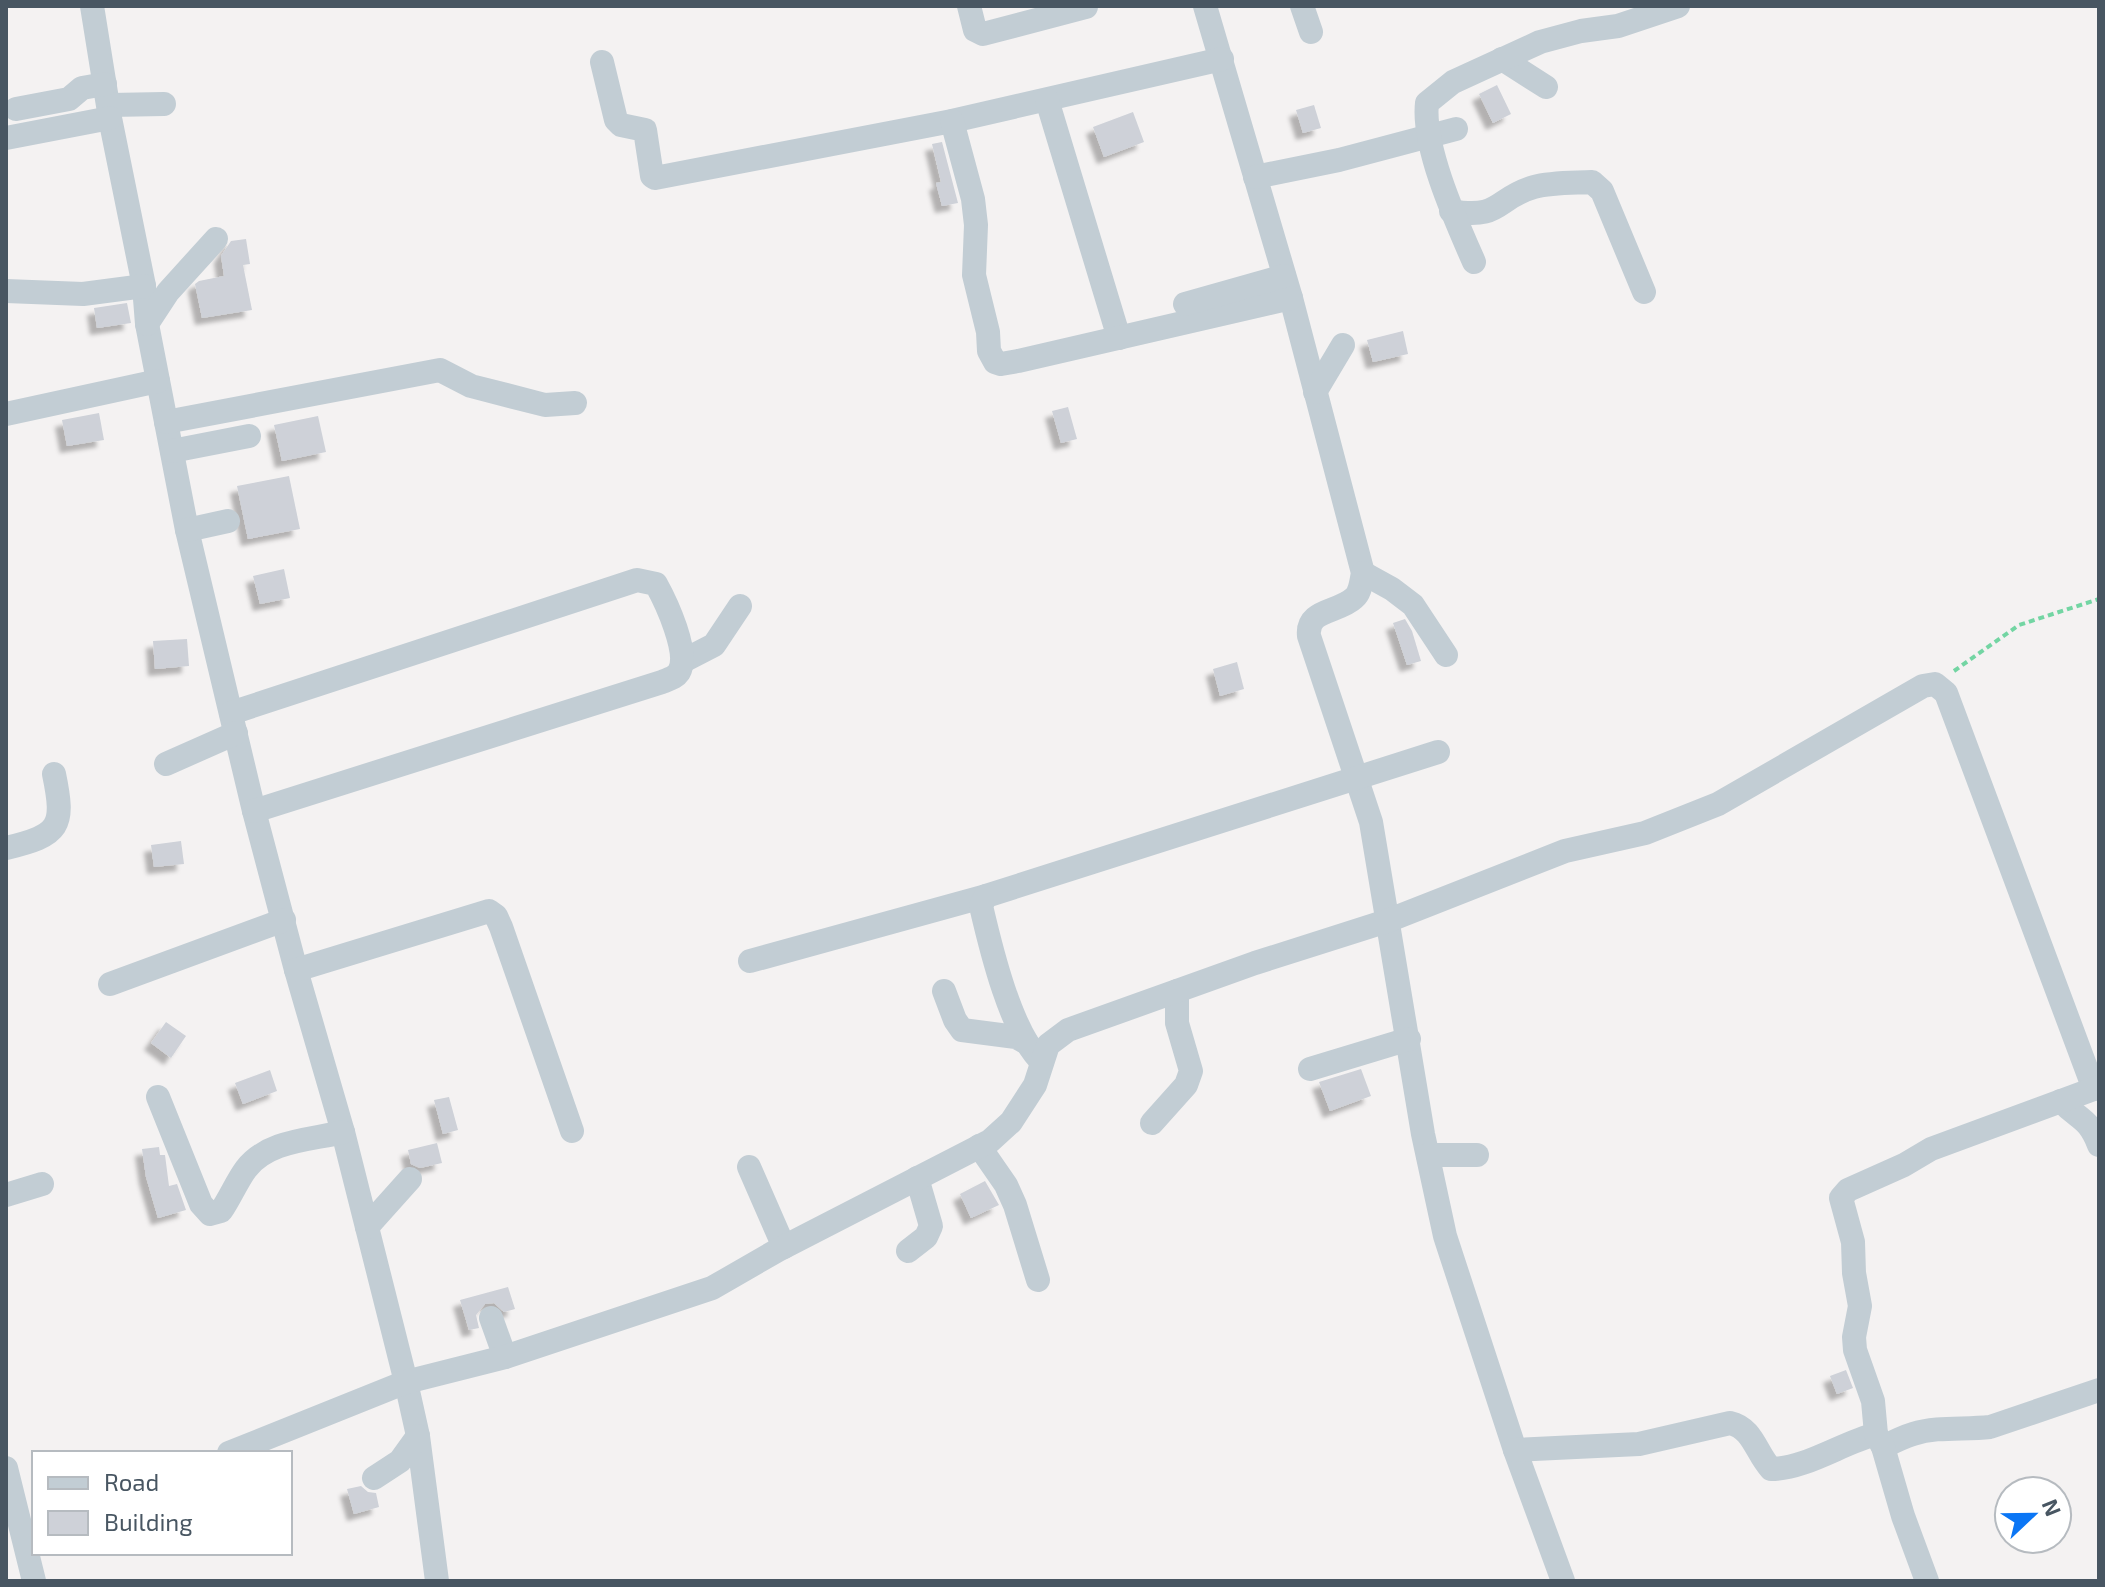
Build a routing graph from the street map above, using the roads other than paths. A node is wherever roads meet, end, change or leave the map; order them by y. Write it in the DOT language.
graph roads {
  1 [pos="92,6"];
  2 [pos="969,6"];
  3 [pos="1205,6"];
  4 [pos="1302,6"];
  5 [pos="1678,6"];
  6 [pos="1086,7"];
  7 [pos="1311,32"];
  8 [pos="1222,59"];
  9 [pos="1502,59"];
  10 [pos="602,62"];
  11 [pos="1546,87"];
  12 [pos="1047,100"];
  13 [pos="108,102"];
  14 [pos="164,104"];
  15 [pos="16,109"];
  16 [pos="952,121"];
  17 [pos="1456,129"];
  18 [pos="1428,137"];
  19 [pos="6,138"];
  20 [pos="1255,177"];
  21 [pos="1451,211"];
  22 [pos="216,239"];
  23 [pos="1474,262"];
  24 [pos="144,286"];
  25 [pos="1288,287"];
  26 [pos="6,291"];
  27 [pos="1644,292"];
  28 [pos="1185,304"];
  29 [pos="147,324"];
  30 [pos="1119,338"];
  31 [pos="1343,345"];
  32 [pos="158,381"];
  33 [pos="1315,392"];
  34 [pos="575,403"];
  35 [pos="6,414"];
  36 [pos="166,422"];
  37 [pos="249,436"];
  38 [pos="172,451"];
  39 [pos="228,521"];
  40 [pos="187,530"];
  41 [pos="1363,573"];
  42 [pos="740,606"];
  43 [pos="1446,655"];
  44 [pos="683,661"];
  45 [pos="234,723"];
  46 [pos="1438,752"];
  47 [pos="166,764"];
  48 [pos="54,774"];
  49 [pos="1356,777"];
  50 [pos="254,811"];
  51 [pos="6,848"];
  52 [pos="986,896"];
  53 [pos="284,920"];
  54 [pos="1387,921"];
  55 [pos="750,961"];
  56 [pos="296,970"];
  57 [pos="110,984"];
  58 [pos="944,991"];
  59 [pos="1177,991"];
  60 [pos="1409,1039"];
  61 [pos="1027,1043"];
  62 [pos="1042,1062"];
  63 [pos="1310,1069"];
  64 [pos="2097,1088"];
  65 [pos="158,1097"];
  66 [pos="2061,1101"];
  67 [pos="1152,1123"];
  68 [pos="572,1131"];
  69 [pos="343,1132"];
  70 [pos="2099,1145"];
  71 [pos="979,1146"];
  72 [pos="1428,1155"];
  73 [pos="1477,1155"];
  74 [pos="749,1167"];
  75 [pos="917,1178"];
  76 [pos="410,1179"];
  77 [pos="42,1184"];
  78 [pos="6,1195"];
  79 [pos="367,1227"];
  80 [pos="784,1247"];
  81 [pos="908,1251"];
  82 [pos="1038,1280"];
  83 [pos="491,1318"];
  84 [pos="505,1357"];
  85 [pos="406,1382"];
  86 [pos="2099,1390"];
  87 [pos="418,1436"];
  88 [pos="1880,1440"];
  89 [pos="1515,1450"];
  90 [pos="234,1451"];
  91 [pos="6,1468"];
  92 [pos="374,1478"];
  93 [pos="20,1524"];
  94 [pos="34,1581"];
  95 [pos="437,1581"];
  96 [pos="1563,1581"];
  97 [pos="1927,1581"];
  1 -- 13 [label="street"];
  2 -- 6 [label="street"];
  3 -- 8 [label="street"];
  4 -- 7 [label="street"];
  5 -- 9 [label="street"];
  8 -- 12 [label="street"];
  8 -- 20 [label="street"];
  9 -- 11 [label="street"];
  9 -- 18 [label="street"];
  10 -- 16 [label="street"];
  12 -- 16 [label="street"];
  12 -- 30 [label="street"];
  13 -- 14 [label="street"];
  13 -- 15 [label="street"];
  13 -- 19 [label="street"];
  13 -- 24 [label="street"];
  16 -- 30 [label="street"];
  17 -- 18 [label="street"];
  18 -- 20 [label="street"];
  18 -- 21 [label="street"];
  20 -- 25 [label="street"];
  21 -- 23 [label="street"];
  21 -- 27 [label="street"];
  22 -- 29 [label="street"];
  24 -- 26 [label="street"];
  24 -- 29 [label="street"];
  25 -- 28 [label="street"];
  25 -- 30 [label="street"];
  25 -- 33 [label="street"];
  29 -- 32 [label="street"];
  31 -- 33 [label="street"];
  32 -- 35 [label="street"];
  32 -- 36 [label="street"];
  33 -- 41 [label="street"];
  34 -- 36 [label="street"];
  36 -- 38 [label="street"];
  37 -- 38 [label="street"];
  38 -- 40 [label="street"];
  39 -- 40 [label="street"];
  40 -- 45 [label="street"];
  41 -- 43 [label="street"];
  41 -- 49 [label="street"];
  42 -- 44 [label="street"];
  44 -- 45 [label="street"];
  44 -- 50 [label="street"];
  45 -- 47 [label="street"];
  45 -- 50 [label="street"];
  46 -- 49 [label="street"];
  48 -- 51 [label="street"];
  49 -- 52 [label="street"];
  49 -- 54 [label="street"];
  50 -- 53 [label="street"];
  52 -- 55 [label="street"];
  52 -- 61 [label="street"];
  53 -- 56 [label="street"];
  53 -- 57 [label="street"];
  54 -- 59 [label="street"];
  54 -- 60 [label="street"];
  54 -- 64 [label="street"];
  56 -- 68 [label="street"];
  56 -- 69 [label="street"];
  58 -- 61 [label="street"];
  59 -- 62 [label="street"];
  59 -- 67 [label="street"];
  60 -- 63 [label="street"];
  60 -- 72 [label="street"];
  61 -- 62 [label="street"];
  62 -- 71 [label="street"];
  64 -- 66 [label="street"];
  65 -- 69 [label="street"];
  66 -- 70 [label="street"];
  66 -- 88 [label="street"];
  69 -- 79 [label="street"];
  71 -- 75 [label="street"];
  71 -- 82 [label="street"];
  72 -- 73 [label="street"];
  72 -- 89 [label="street"];
  74 -- 80 [label="street"];
  75 -- 80 [label="street"];
  75 -- 81 [label="street"];
  76 -- 79 [label="street"];
  77 -- 78 [label="street"];
  79 -- 85 [label="street"];
  80 -- 84 [label="street"];
  83 -- 84 [label="street"];
  84 -- 85 [label="street"];
  85 -- 87 [label="street"];
  85 -- 90 [label="street"];
  86 -- 88 [label="street"];
  87 -- 92 [label="street"];
  87 -- 95 [label="street"];
  88 -- 89 [label="street"];
  88 -- 97 [label="street"];
  89 -- 96 [label="street"];
  91 -- 93 [label="street"];
  93 -- 94 [label="street"];
}
